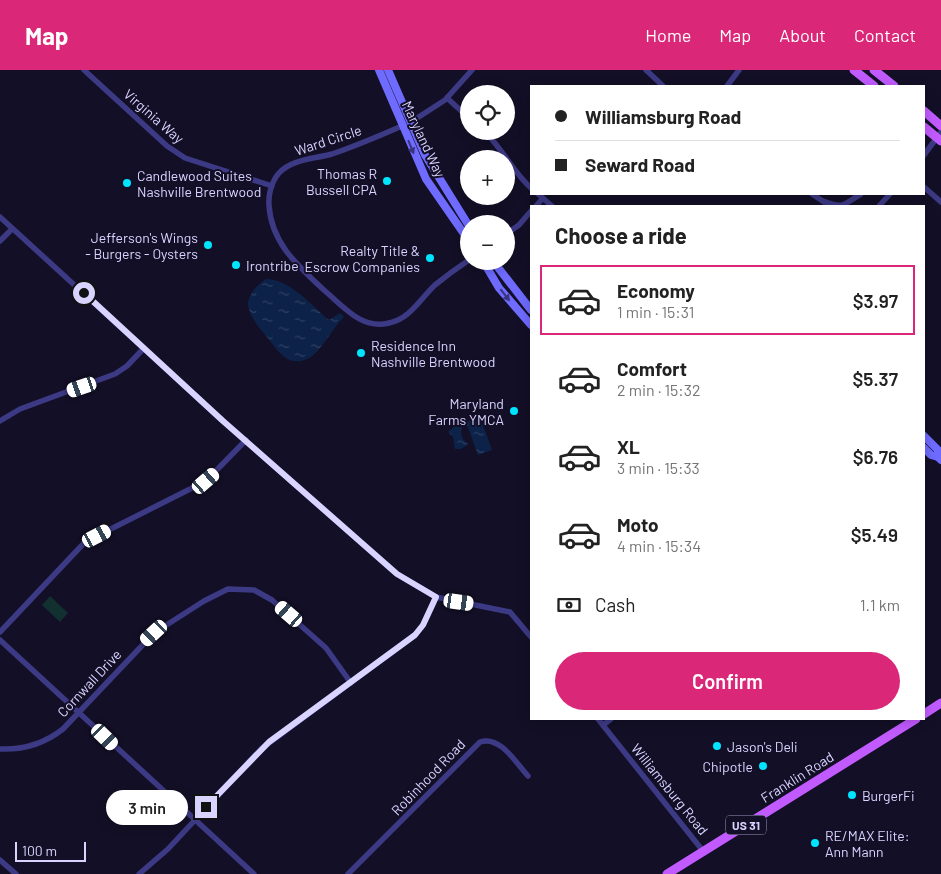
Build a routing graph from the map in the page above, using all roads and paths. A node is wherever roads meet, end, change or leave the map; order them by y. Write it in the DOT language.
graph roads {
  1 [pos="84,70"];
  2 [pos="379,70"];
  3 [pos="388,70"];
  4 [pos="472,70"];
  5 [pos="646,70"];
  6 [pos="739,70"];
  7 [pos="854,70"];
  8 [pos="874,70"];
  9 [pos="662,85"];
  10 [pos="728,85"];
  11 [pos="873,85"];
  12 [pos="893,85"];
  13 [pos="448,98"];
  14 [pos="460,109"];
  15 [pos="925,112"];
  16 [pos="934,119"];
  17 [pos="411,122"];
  18 [pos="925,125"];
  19 [pos="402,126"];
  20 [pos="941,126"];
  21 [pos="925,127"];
  22 [pos="940,137"];
  23 [pos="494,140"];
  24 [pos="925,154"];
  25 [pos="272,186"];
  26 [pos="530,187"];
  27 [pos="925,188"];
  28 [pos="814,195"];
  29 [pos="860,195"];
  30 [pos="860,195"];
  31 [pos="889,195"];
  32 [pos="541,196"];
  33 [pos="823,201"];
  34 [pos="941,202"];
  35 [pos="551,205"];
  36 [pos="829,205"];
  37 [pos="840,205"];
  38 [pos="845,205"];
  39 [pos="852,205"];
  40 [pos="880,205"];
  41 [pos="530,212"];
  42 [pos="462,215"];
  43 [pos="0,217"];
  44 [pos="460,227"];
  45 [pos="515,228"];
  46 [pos="12,229"];
  47 [pos="0,241"];
  48 [pos="460,267"];
  49 [pos="489,270"];
  50 [pos="500,270"];
  51 [pos="530,310"];
  52 [pos="530,312"];
  53 [pos="524,319"];
  54 [pos="530,324"];
  55 [pos="144,348"];
  56 [pos="0,421"];
  57 [pos="925,437"];
  58 [pos="246,440"];
  59 [pos="925,449"];
  60 [pos="939,458"];
  61 [pos="436,597"];
  62 [pos="0,632"];
  63 [pos="530,636"];
  64 [pos="0,640"];
  65 [pos="351,683"];
  66 [pos="941,703"];
  67 [pos="79,712"];
  68 [pos="925,713"];
  69 [pos="599,720"];
  70 [pos="610,720"];
  71 [pos="914,720"];
  72 [pos="603,725"];
  73 [pos="0,750"];
  74 [pos="528,776"];
  75 [pos="194,820"];
  76 [pos="703,851"];
  77 [pos="0,860"];
  78 [pos="16,874"];
  79 [pos="139,874"];
  80 [pos="254,874"];
  81 [pos="348,874"];
  82 [pos="667,874"];
  1 -- 25 [label="street, Virginia Way"];
  2 -- 19 [label="main road, Maryland Way"];
  3 -- 17 [label="main road, Maryland Way"];
  4 -- 13 [label="street"];
  5 -- 9 [label="street"];
  6 -- 10 [label="street"];
  7 -- 11 [label="main road"];
  8 -- 12 [label="main road"];
  13 -- 14 [label="street"];
  13 -- 17 [label="street"];
  15 -- 16 [label="main road"];
  16 -- 18 [label="street"];
  16 -- 20 [label="main road"];
  17 -- 19 [label="main road"];
  17 -- 42 [label="main road, Maryland Way"];
  19 -- 25 [label="street, Ward Circle"];
  19 -- 44 [label="main road, Maryland Way, one-way"];
  21 -- 22 [label="main road"];
  22 -- 24 [label="street"];
  23 -- 26 [label="street"];
  25 -- 48 [label="street"];
  27 -- 34 [label="street"];
  28 -- 33 [label="street"];
  29 -- 38 [label="street"];
  30 -- 39 [label="street"];
  31 -- 40 [label="street"];
  32 -- 35 [label="street"];
  33 -- 36 [label="street"];
  33 -- 37 [label="street"];
  41 -- 45 [label="street"];
  43 -- 46 [label="street"];
  46 -- 47 [label="street"];
  46 -- 55 [label="street"];
  49 -- 53 [label="main road, one-way"];
  50 -- 51 [label="main road"];
  52 -- 53 [label="main road"];
  53 -- 54 [label="main road"];
  55 -- 56 [label="street"];
  55 -- 58 [label="street"];
  57 -- 60 [label="main road"];
  58 -- 61 [label="street"];
  58 -- 62 [label="street"];
  59 -- 60 [label="main road"];
  61 -- 63 [label="street"];
  61 -- 65 [label="street"];
  64 -- 67 [label="street"];
  65 -- 67 [label="street, Cornwall Drive"];
  65 -- 75 [label="street"];
  66 -- 68 [label="main road"];
  67 -- 73 [label="street, Cornwall Drive"];
  67 -- 75 [label="street"];
  69 -- 72 [label="street, Williamsburg Road"];
  70 -- 72 [label="street"];
  71 -- 76 [label="main road, Franklin Road / US 31"];
  72 -- 76 [label="street, Williamsburg Road"];
  74 -- 81 [label="street, Robinhood Road"];
  75 -- 79 [label="street"];
  75 -- 80 [label="street"];
  76 -- 82 [label="main road, Franklin Road / US 31"];
  77 -- 78 [label="street"];
}
